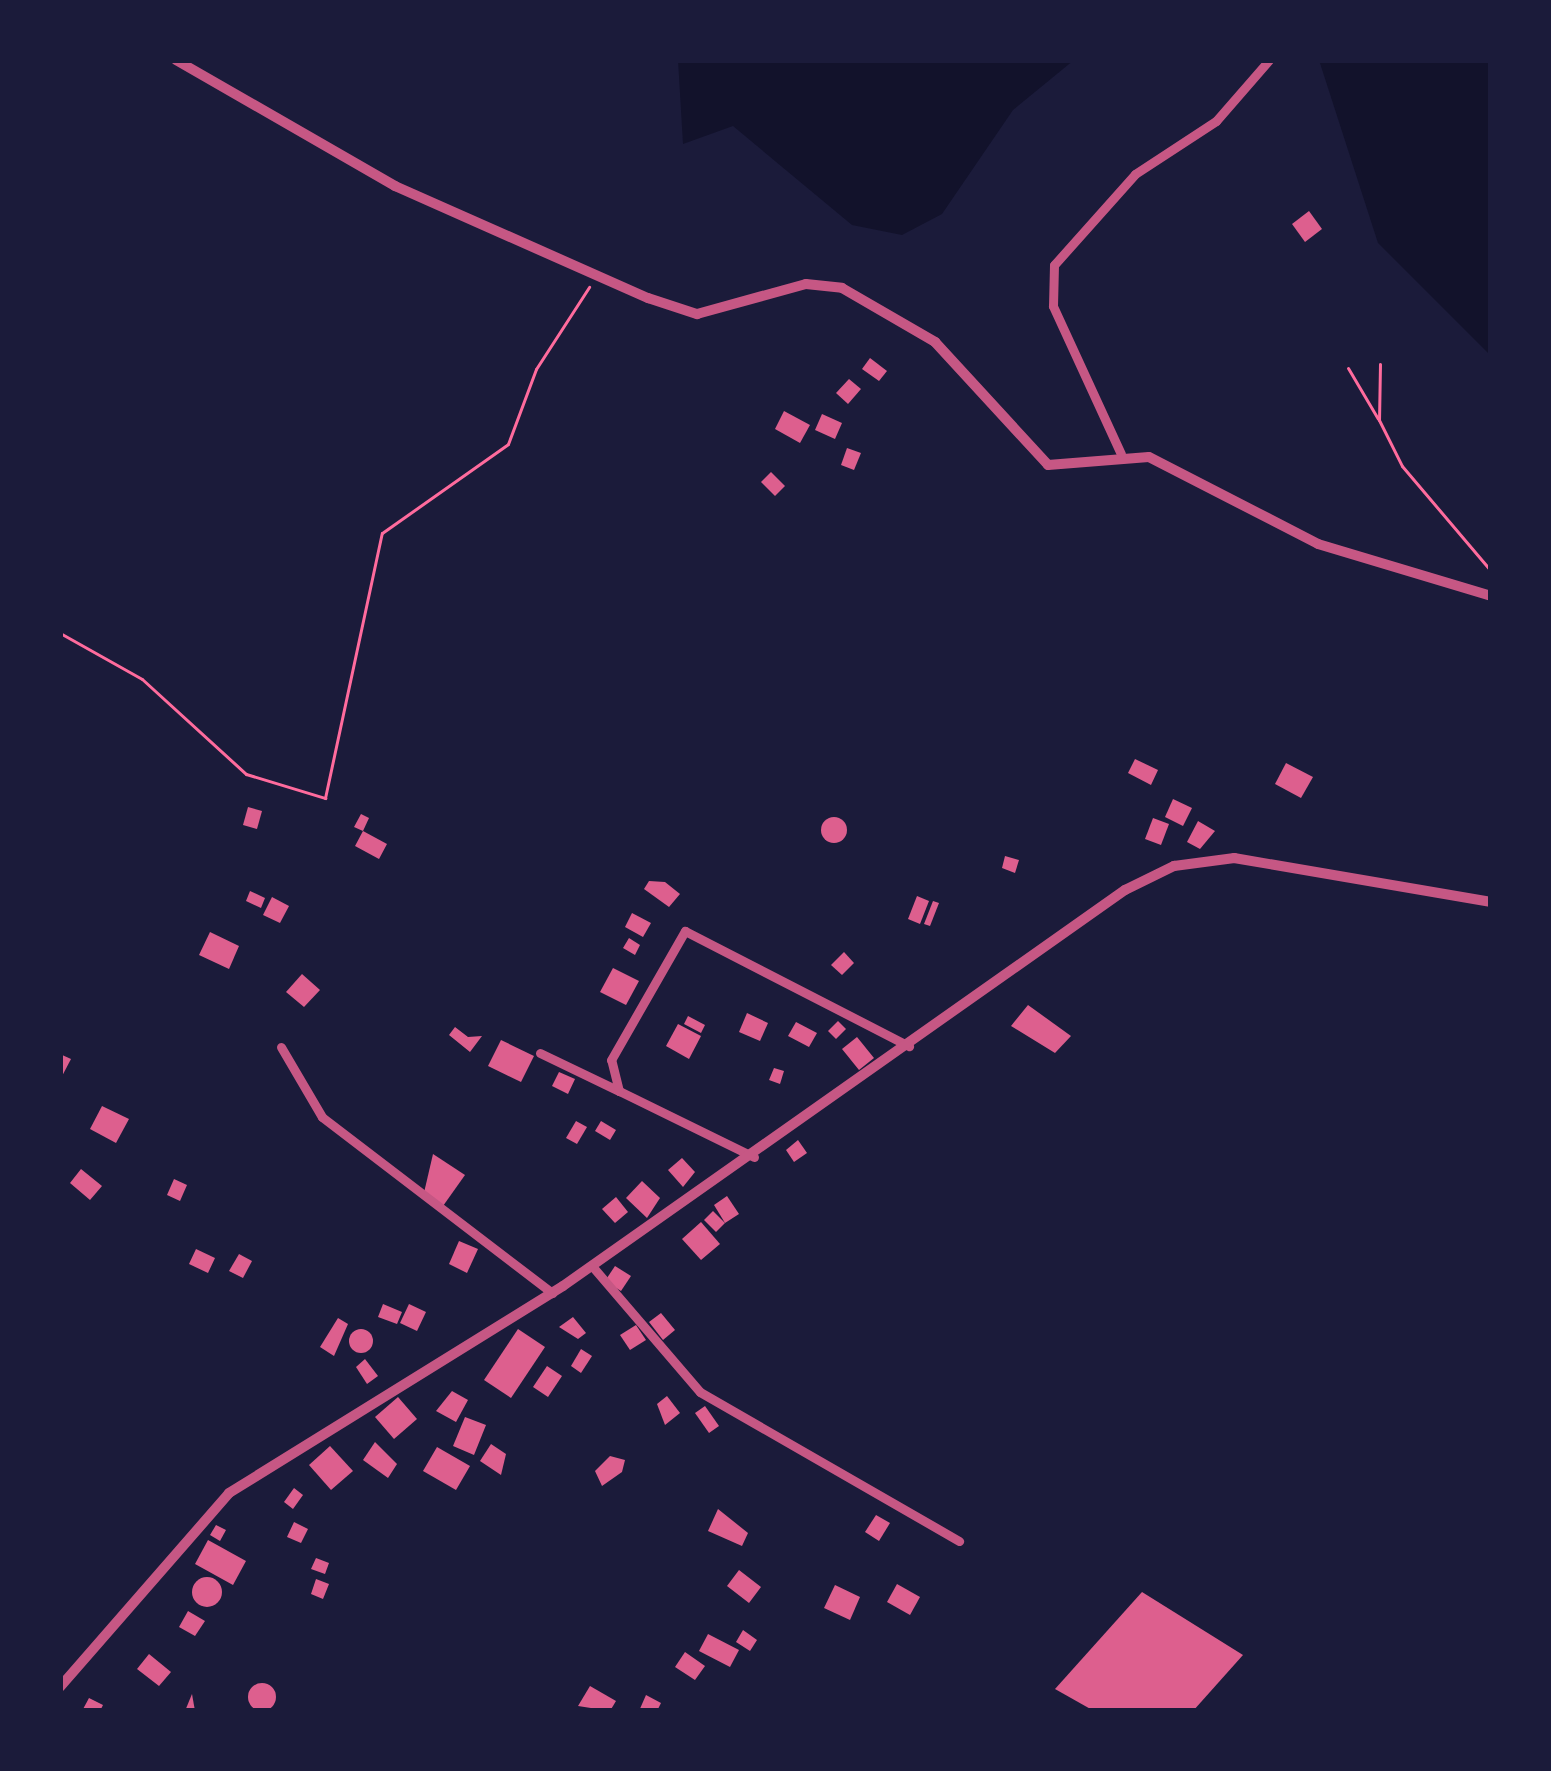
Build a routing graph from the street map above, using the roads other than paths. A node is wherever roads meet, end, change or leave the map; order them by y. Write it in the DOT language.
graph roads {
  1 [pos="176,60"];
  2 [pos="1269,60"];
  3 [pos="1121,454"];
  4 [pos="1491,596"];
  5 [pos="1491,902"];
  6 [pos="909,1046"];
  7 [pos="280,1047"];
  8 [pos="540,1053"];
  9 [pos="619,1091"];
  10 [pos="754,1156"];
  11 [pos="592,1266"];
  12 [pos="552,1293"];
  13 [pos="958,1541"];
  14 [pos="60,1687"];
  1 -- 3 [label="street"];
  2 -- 3 [label="street"];
  3 -- 4 [label="street"];
  5 -- 6 [label="street"];
  6 -- 9 [label="street"];
  6 -- 10 [label="street"];
  7 -- 12 [label="street"];
  8 -- 9 [label="street"];
  9 -- 10 [label="street"];
  10 -- 11 [label="street"];
  11 -- 12 [label="street"];
  11 -- 13 [label="street"];
  12 -- 14 [label="street"];
}
